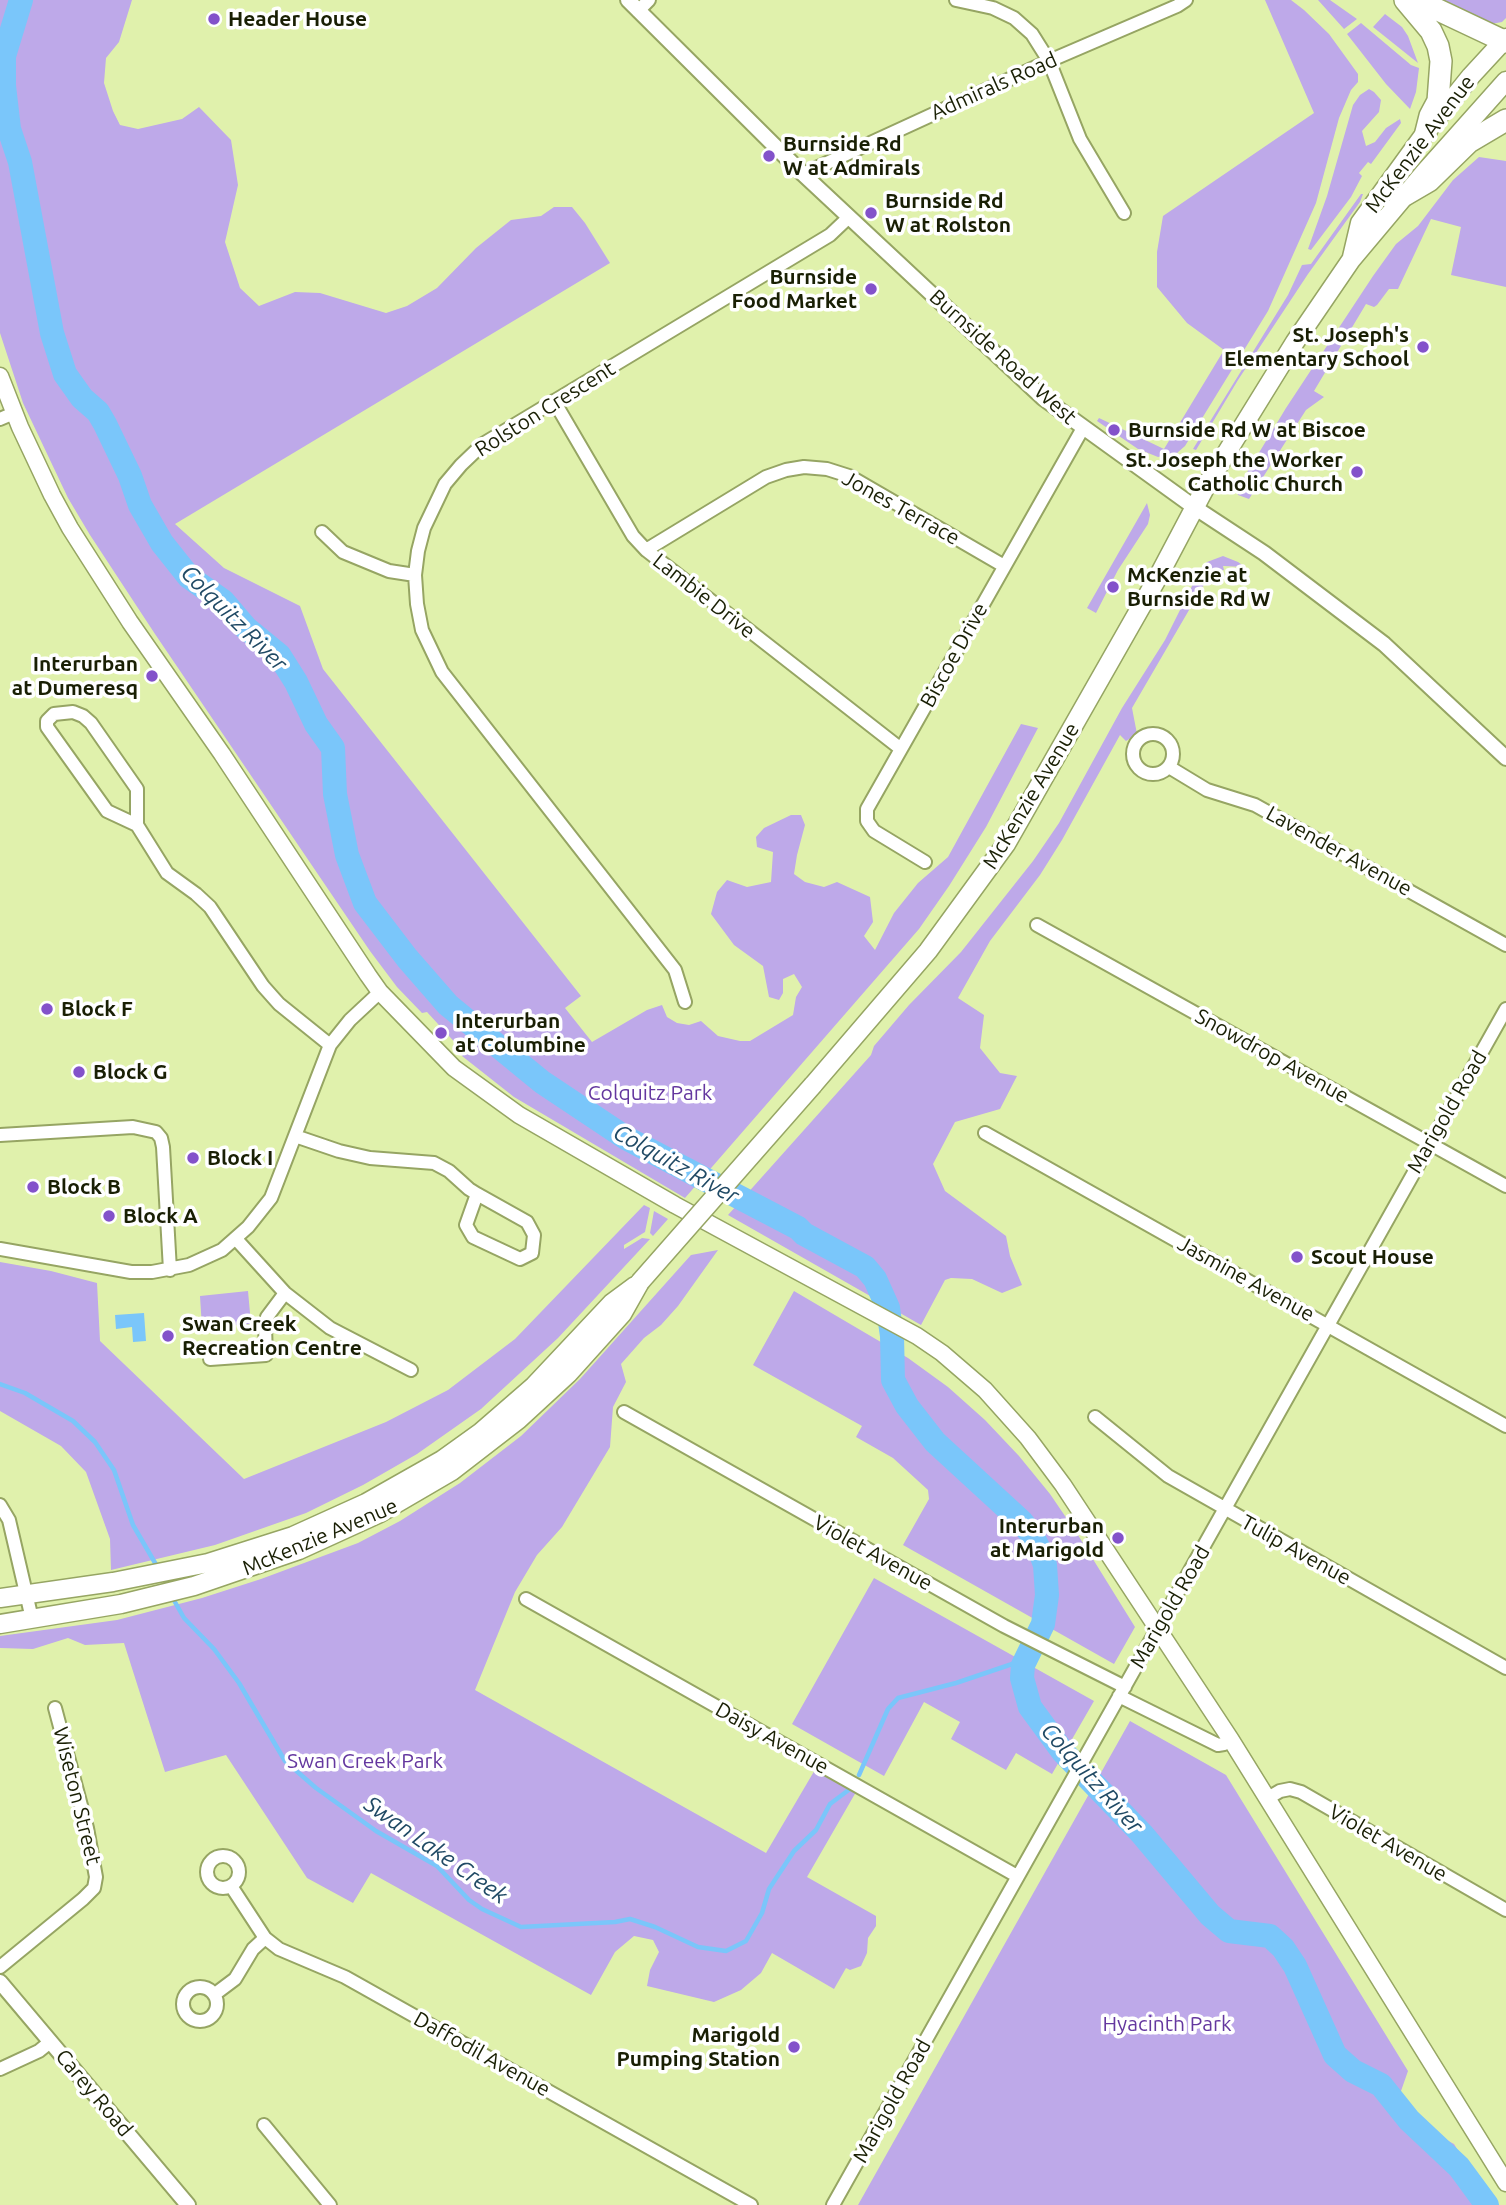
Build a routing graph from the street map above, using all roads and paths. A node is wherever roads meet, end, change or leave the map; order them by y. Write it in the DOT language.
graph roads {
  1 [pos="649,0"];
  2 [pos="956,0"];
  3 [pos="1186,0"];
  4 [pos="1405,0"];
  5 [pos="1416,0"];
  6 [pos="633,6"];
  7 [pos="1505,40"];
  8 [pos="1049,61"];
  9 [pos="1506,81"];
  10 [pos="1506,120"];
  11 [pos="1426,132"];
  12 [pos="803,174"];
  13 [pos="1405,195"];
  14 [pos="1124,213"];
  15 [pos="849,217"];
  16 [pos="1351,260"];
  17 [pos="0,376"];
  18 [pos="554,401"];
  19 [pos="7,416"];
  20 [pos="1083,428"];
  21 [pos="1194,507"];
  22 [pos="322,532"];
  23 [pos="646,551"];
  24 [pos="1004,566"];
  25 [pos="415,575"];
  26 [pos="901,749"];
  27 [pos="1506,758"];
  28 [pos="1169,766"];
  29 [pos="137,825"];
  30 [pos="925,862"];
  31 [pos="1037,925"];
  32 [pos="1506,945"];
  33 [pos="380,992"];
  34 [pos="685,1002"];
  35 [pos="1506,1009"];
  36 [pos="330,1045"];
  37 [pos="985,1133"];
  38 [pos="0,1135"];
  39 [pos="295,1136"];
  40 [pos="1429,1143"];
  41 [pos="1506,1186"];
  42 [pos="477,1194"];
  43 [pos="236,1239"];
  44 [pos="0,1249"];
  45 [pos="170,1269"];
  46 [pos="640,1282"];
  47 [pos="285,1293"];
  48 [pos="1328,1325"];
  49 [pos="210,1359"];
  50 [pos="411,1370"];
  51 [pos="624,1412"];
  52 [pos="1095,1417"];
  53 [pos="1506,1426"];
  54 [pos="0,1505"];
  55 [pos="1226,1510"];
  56 [pos="27,1595"];
  57 [pos="0,1598"];
  58 [pos="526,1599"];
  59 [pos="32,1619"];
  60 [pos="0,1624"];
  61 [pos="1157,1629"];
  62 [pos="1506,1668"];
  63 [pos="1122,1692"];
  64 [pos="55,1708"];
  65 [pos="1231,1740"];
  66 [pos="1268,1798"];
  67 [pos="1017,1876"];
  68 [pos="231,1886"];
  69 [pos="1506,1910"];
  70 [pos="265,1938"];
  71 [pos="0,1967"];
  72 [pos="0,1982"];
  73 [pos="215,1994"];
  74 [pos="50,2042"];
  75 [pos="0,2069"];
  76 [pos="264,2124"];
  77 [pos="1506,2183"];
  78 [pos="188,2205"];
  79 [pos="330,2205"];
  80 [pos="751,2205"];
  81 [pos="833,2205"];
  1 -- 6 [label="street"];
  2 -- 8 [label="street"];
  3 -- 8 [label="street, Admirals Road"];
  4 -- 11 [label="highway"];
  5 -- 7 [label="highway"];
  6 -- 12 [label="street, Burnside Road West"];
  7 -- 11 [label="main road, McKenzie Avenue"];
  8 -- 12 [label="street, Admirals Road"];
  8 -- 14 [label="street"];
  9 -- 13 [label="main road, McKenzie Avenue"];
  10 -- 13 [label="highway"];
  11 -- 16 [label="main road, McKenzie Avenue"];
  12 -- 15 [label="street, Burnside Road West"];
  13 -- 16 [label="main road, McKenzie Avenue"];
  15 -- 18 [label="street, Rolston Crescent"];
  15 -- 20 [label="street, Burnside Road West"];
  16 -- 21 [label="main road, McKenzie Avenue"];
  17 -- 19 [label="main road"];
  18 -- 23 [label="street, Lambie Drive"];
  18 -- 25 [label="street, Rolston Crescent"];
  19 -- 33 [label="main road"];
  20 -- 21 [label="street, Burnside Road West"];
  20 -- 24 [label="street, Biscoe Drive"];
  21 -- 27 [label="street, Burnside Road West"];
  21 -- 46 [label="main road, McKenzie Avenue, bridge"];
  22 -- 25 [label="street"];
  23 -- 24 [label="street, Jones Terrace"];
  23 -- 26 [label="street, Lambie Drive"];
  24 -- 26 [label="street, Biscoe Drive"];
  25 -- 34 [label="street, Rolston Crescent"];
  26 -- 30 [label="street, Biscoe Drive"];
  28 -- 32 [label="street, Lavender Avenue"];
  29 -- 29 [label="street"];
  29 -- 36 [label="street"];
  31 -- 40 [label="street, Snowdrop Avenue"];
  33 -- 36 [label="street"];
  33 -- 61 [label="main road"];
  35 -- 40 [label="street, Marigold Road"];
  36 -- 39 [label="street"];
  37 -- 48 [label="street, Jasmine Avenue"];
  38 -- 45 [label="street"];
  39 -- 42 [label="street"];
  39 -- 43 [label="street"];
  40 -- 41 [label="street, Snowdrop Avenue"];
  40 -- 48 [label="street, Marigold Road"];
  42 -- 42 [label="street"];
  43 -- 45 [label="street"];
  43 -- 47 [label="street"];
  44 -- 45 [label="street"];
  46 -- 56 [label="main road, McKenzie Avenue"];
  46 -- 59 [label="main road, McKenzie Avenue"];
  47 -- 49 [label="street"];
  47 -- 50 [label="street"];
  48 -- 53 [label="street, Jasmine Avenue"];
  48 -- 55 [label="street, Marigold Road"];
  51 -- 63 [label="street, Violet Avenue"];
  52 -- 55 [label="street, Tulip Avenue"];
  54 -- 56 [label="street"];
  55 -- 61 [label="street, Marigold Road"];
  55 -- 62 [label="street, Tulip Avenue"];
  56 -- 57 [label="main road, McKenzie Avenue"];
  56 -- 59 [label="street"];
  58 -- 67 [label="street, Daisy Avenue"];
  59 -- 60 [label="main road, McKenzie Avenue"];
  61 -- 63 [label="street, Marigold Road"];
  61 -- 65 [label="main road"];
  63 -- 65 [label="street, Violet Avenue"];
  63 -- 67 [label="street, Marigold Road"];
  64 -- 71 [label="street, Wiseton Street"];
  65 -- 66 [label="main road"];
  66 -- 69 [label="street, Violet Avenue"];
  66 -- 77 [label="main road"];
  67 -- 81 [label="street, Marigold Road"];
  68 -- 70 [label="street, Daffodil Avenue"];
  70 -- 73 [label="street"];
  70 -- 80 [label="street, Daffodil Avenue"];
  72 -- 74 [label="street, Carey Road"];
  74 -- 75 [label="street"];
  74 -- 78 [label="street, Carey Road"];
  76 -- 79 [label="street"];
}
